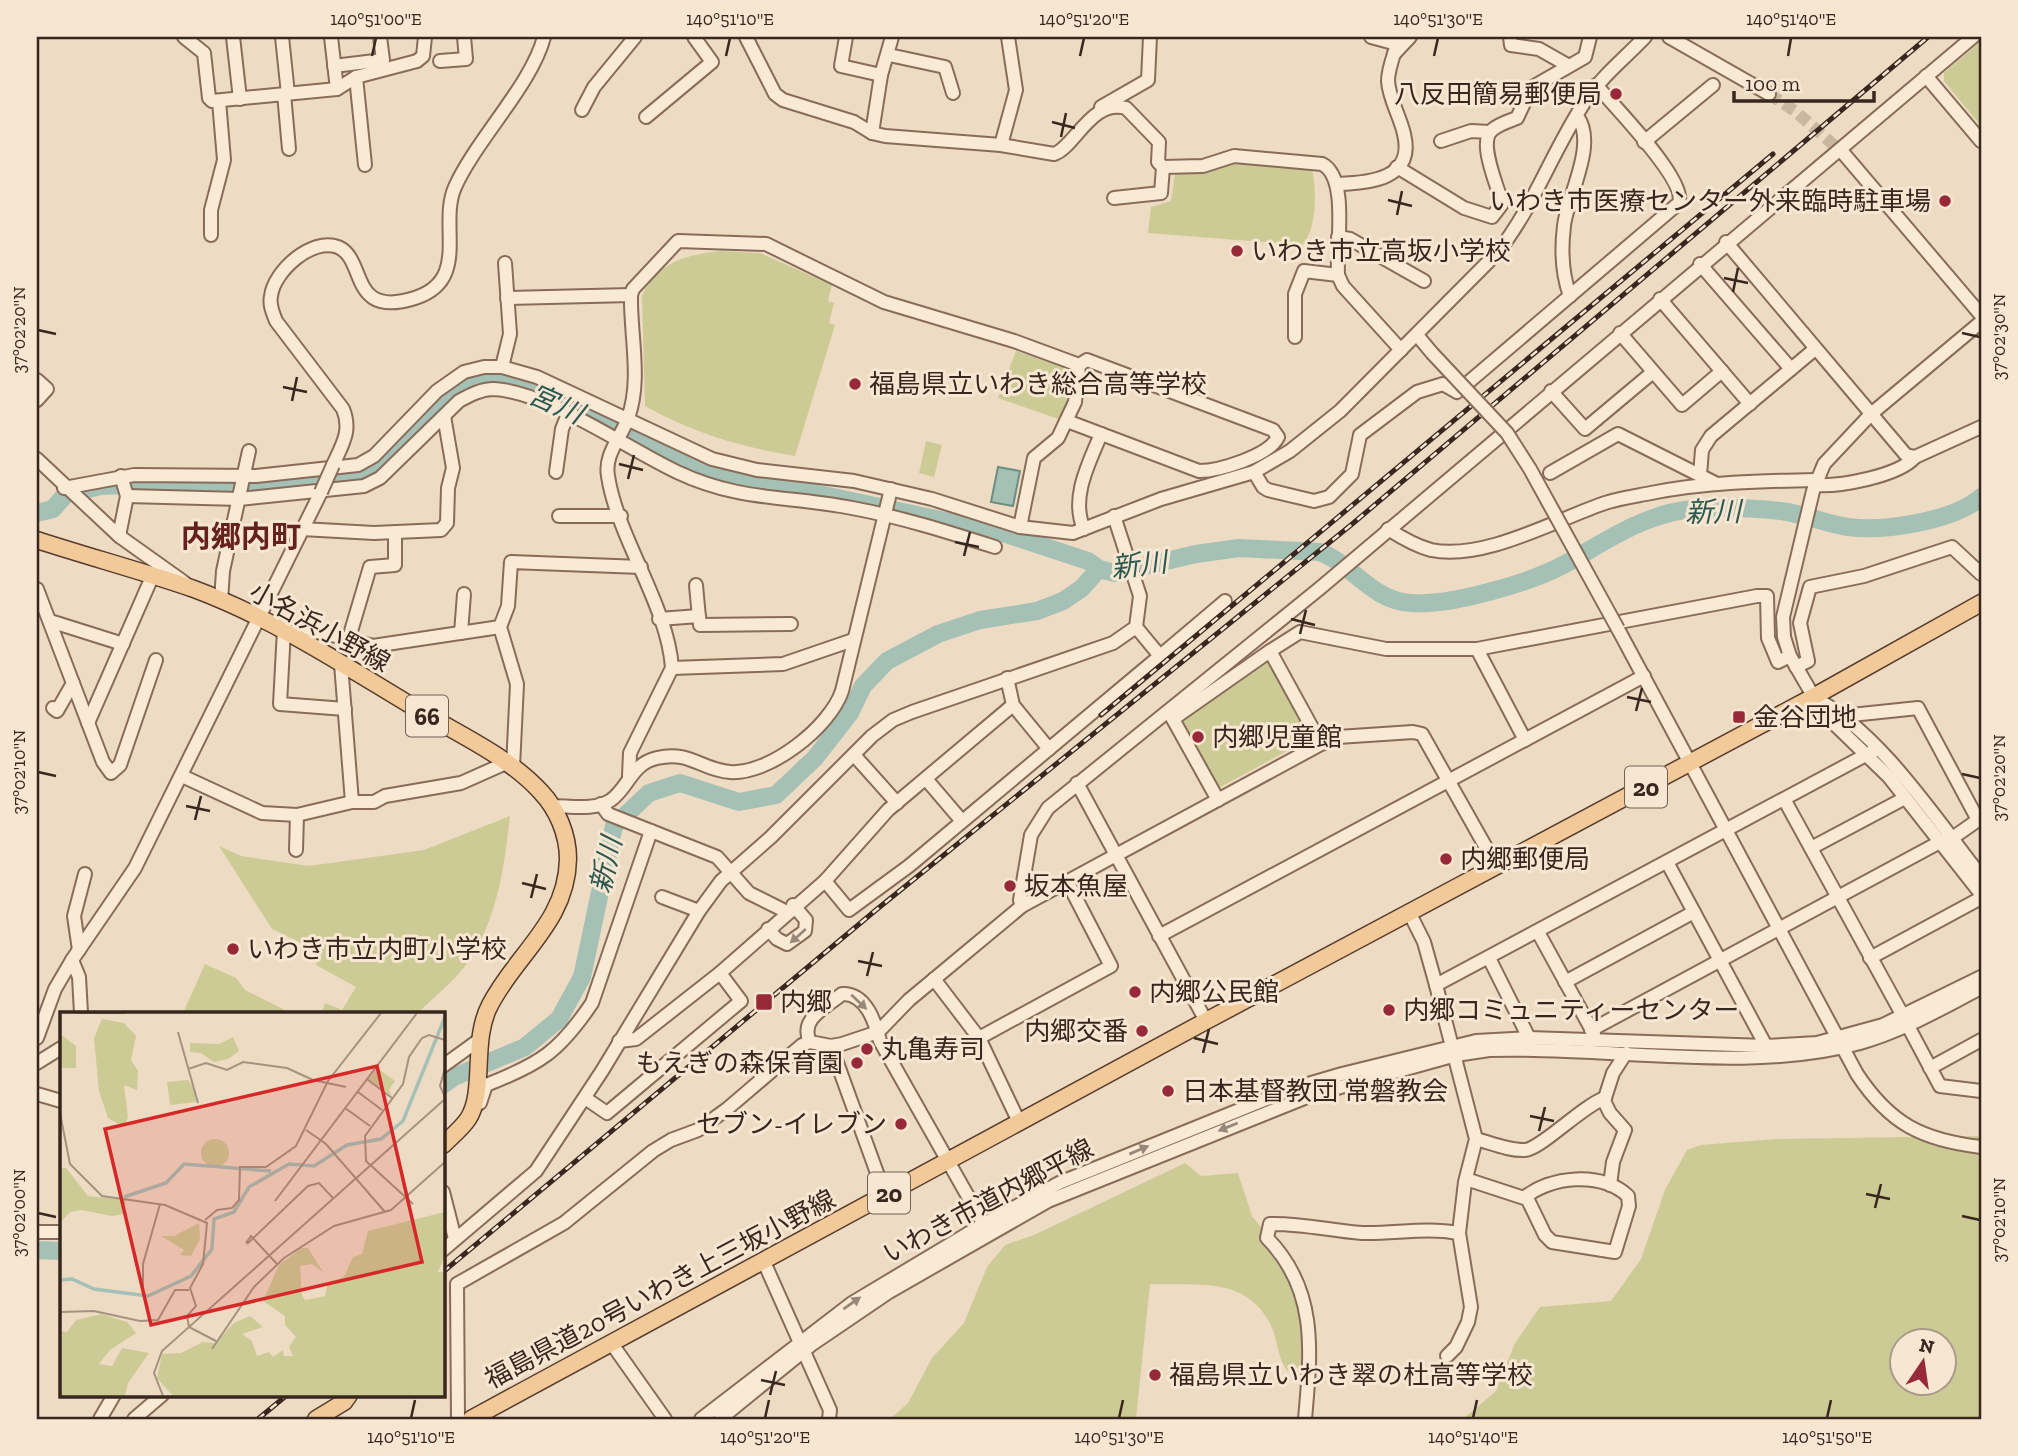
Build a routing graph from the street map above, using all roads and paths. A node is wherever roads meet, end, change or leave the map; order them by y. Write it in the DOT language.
graph roads {
  1 [pos="184,37"];
  2 [pos="233,37"];
  3 [pos="282,37"];
  4 [pos="331,37"];
  5 [pos="380,37"];
  6 [pos="425,37"];
  7 [pos="464,37"];
  8 [pos="544,37"];
  9 [pos="635,37"];
  10 [pos="694,37"];
  11 [pos="846,37"];
  12 [pos="892,37"];
  13 [pos="1008,37"];
  14 [pos="1150,37"];
  15 [pos="1371,37"];
  16 [pos="1410,37"];
  17 [pos="1510,37"];
  18 [pos="1590,37"];
  19 [pos="1645,37"];
  20 [pos="1669,37"];
  21 [pos="1973,37"];
  22 [pos="748,38"];
  23 [pos="1394,54"];
  24 [pos="889,55"];
  25 [pos="440,61"];
  26 [pos="334,66"];
  27 [pos="1569,66"];
  28 [pos="881,75"];
  29 [pos="1926,76"];
  30 [pos="356,78"];
  31 [pos="1596,85"];
  32 [pos="1713,85"];
  33 [pos="337,89"];
  34 [pos="953,93"];
  35 [pos="286,94"];
  36 [pos="1485,94"];
  37 [pos="1526,94"];
  38 [pos="1769,94"];
  39 [pos="240,99"];
  40 [pos="219,101"];
  41 [pos="582,110"];
  42 [pos="1577,116"];
  43 [pos="646,117"];
  44 [pos="1088,119"];
  45 [pos="1490,132"];
  46 [pos="872,133"];
  47 [pos="1441,141"];
  48 [pos="1981,141"];
  49 [pos="1644,142"];
  50 [pos="1001,145"];
  51 [pos="289,149"];
  52 [pos="1844,154"];
  53 [pos="365,165"];
  54 [pos="1163,167"];
  55 [pos="1397,167"];
  56 [pos="1338,184"];
  57 [pos="1114,198"];
  58 [pos="211,235"];
  59 [pos="1338,237"];
  60 [pos="1726,242"];
  61 [pos="505,263"];
  62 [pos="1700,264"];
  63 [pos="1338,275"];
  64 [pos="1424,281"];
  65 [pos="631,295"];
  66 [pos="1570,296"];
  67 [pos="507,298"];
  68 [pos="1660,299"];
  69 [pos="1981,314"];
  70 [pos="1981,322"];
  71 [pos="1620,333"];
  72 [pos="1417,334"];
  73 [pos="1295,337"];
  74 [pos="1815,349"];
  75 [pos="1401,350"];
  76 [pos="1079,365"];
  77 [pos="502,368"];
  78 [pos="1791,369"];
  79 [pos="1722,371"];
  80 [pos="1653,372"];
  81 [pos="37,380"];
  82 [pos="1552,391"];
  83 [pos="37,400"];
  84 [pos="1750,404"];
  85 [pos="568,414"];
  86 [pos="1871,414"];
  87 [pos="444,416"];
  88 [pos="1066,421"];
  89 [pos="626,422"];
  90 [pos="1981,427"];
  91 [pos="1101,433"];
  92 [pos="617,440"];
  93 [pos="383,447"];
  94 [pos="249,452"];
  95 [pos="1915,457"];
  96 [pos="37,459"];
  97 [pos="334,461"];
  98 [pos="1199,471"];
  99 [pos="556,472"];
  100 [pos="1254,472"];
  101 [pos="1550,473"];
  102 [pos="1699,475"];
  103 [pos="242,478"];
  104 [pos="1717,484"];
  105 [pos="1814,485"];
  106 [pos="124,486"];
  107 [pos="1203,488"];
  108 [pos="65,489"];
  109 [pos="890,492"];
  110 [pos="240,497"];
  111 [pos="884,514"];
  112 [pos="559,516"];
  113 [pos="621,516"];
  114 [pos="1115,520"];
  115 [pos="1020,527"];
  116 [pos="302,529"];
  117 [pos="1084,529"];
  118 [pos="395,533"];
  119 [pos="1385,533"];
  120 [pos="119,536"];
  121 [pos="37,540"];
  122 [pos="995,547"];
  123 [pos="641,567"];
  124 [pos="1981,573"];
  125 [pos="152,577"];
  126 [pos="696,585"];
  127 [pos="37,589"];
  128 [pos="193,589"];
  129 [pos="464,594"];
  130 [pos="221,601"];
  131 [pos="1225,601"];
  132 [pos="1981,603"];
  133 [pos="699,618"];
  134 [pos="260,619"];
  135 [pos="659,619"];
  136 [pos="43,620"];
  137 [pos="791,624"];
  138 [pos="500,627"];
  139 [pos="1136,627"];
  140 [pos="289,633"];
  141 [pos="461,633"];
  142 [pos="349,638"];
  143 [pos="853,640"];
  144 [pos="123,644"];
  145 [pos="1477,649"];
  146 [pos="1270,650"];
  147 [pos="1160,656"];
  148 [pos="156,660"];
  149 [pos="1793,662"];
  150 [pos="341,664"];
  151 [pos="672,668"];
  152 [pos="1644,676"];
  153 [pos="1007,678"];
  154 [pos="73,683"];
  155 [pos="1813,697"];
  156 [pos="1013,705"];
  157 [pos="53,708"];
  158 [pos="345,709"];
  159 [pos="1171,715"];
  160 [pos="1842,716"];
  161 [pos="88,723"];
  162 [pos="1525,740"];
  163 [pos="1321,744"];
  164 [pos="1049,749"];
  165 [pos="1872,752"];
  166 [pos="854,755"];
  167 [pos="1691,762"];
  168 [pos="510,765"];
  169 [pos="182,776"];
  170 [pos="629,776"];
  171 [pos="926,779"];
  172 [pos="1077,783"];
  173 [pos="1449,783"];
  174 [pos="1905,797"];
  175 [pos="1784,799"];
  176 [pos="1218,800"];
  177 [pos="352,802"];
  178 [pos="897,803"];
  179 [pos="601,804"];
  180 [pos="552,806"];
  181 [pos="297,815"];
  182 [pos="961,820"];
  183 [pos="649,830"];
  184 [pos="1726,830"];
  185 [pos="1946,841"];
  186 [pos="1811,848"];
  187 [pos="296,850"];
  188 [pos="1116,854"];
  189 [pos="1667,862"];
  190 [pos="1497,867"];
  191 [pos="731,872"];
  192 [pos="85,874"];
  193 [pos="1981,876"];
  194 [pos="825,881"];
  195 [pos="1068,881"];
  196 [pos="1981,896"];
  197 [pos="662,897"];
  198 [pos="1838,897"];
  199 [pos="1022,906"];
  200 [pos="790,908"];
  201 [pos="699,911"];
  202 [pos="1409,912"];
  203 [pos="1694,912"];
  204 [pos="768,929"];
  205 [pos="1780,930"];
  206 [pos="1538,932"];
  207 [pos="1159,936"];
  208 [pos="75,955"];
  209 [pos="1489,958"];
  210 [pos="1870,958"];
  211 [pos="1721,962"];
  212 [pos="720,973"];
  213 [pos="1981,977"];
  214 [pos="934,979"];
  215 [pos="1565,982"];
  216 [pos="1436,985"];
  217 [pos="1981,988"];
  218 [pos="80,1012"];
  219 [pos="1206,1021"];
  220 [pos="1906,1021"];
  221 [pos="878,1032"];
  222 [pos="37,1038"];
  223 [pos="979,1038"];
  224 [pos="1529,1038"];
  225 [pos="1981,1040"];
  226 [pos="619,1041"];
  227 [pos="1596,1041"];
  228 [pos="810,1042"];
  229 [pos="1841,1043"];
  230 [pos="478,1046"];
  231 [pos="831,1046"];
  232 [pos="1766,1046"];
  233 [pos="60,1049"];
  234 [pos="1455,1051"];
  235 [pos="1626,1053"];
  236 [pos="37,1063"];
  237 [pos="444,1065"];
  238 [pos="1930,1068"];
  239 [pos="1981,1090"];
  240 [pos="37,1094"];
  241 [pos="584,1098"];
  242 [pos="1605,1098"];
  243 [pos="60,1101"];
  244 [pos="470,1115"];
  245 [pos="1019,1122"];
  246 [pos="1476,1139"];
  247 [pos="444,1144"];
  248 [pos="1981,1147"];
  249 [pos="949,1162"];
  250 [pos="1466,1180"];
  251 [pos="1610,1185"];
  252 [pos="885,1195"];
  253 [pos="444,1196"];
  254 [pos="1527,1196"];
  255 [pos="987,1228"];
  256 [pos="37,1232"];
  257 [pos="60,1233"];
  258 [pos="1459,1233"];
  259 [pos="455,1239"];
  260 [pos="444,1249"];
  261 [pos="764,1262"];
  262 [pos="612,1344"];
  263 [pos="800,1347"];
  264 [pos="1447,1356"];
  265 [pos="113,1396"];
  266 [pos="161,1396"];
  267 [pos="348,1396"];
  268 [pos="657,1416"];
  269 [pos="100,1419"];
  270 [pos="134,1419"];
  271 [pos="316,1419"];
  272 [pos="458,1419"];
  273 [pos="471,1419"];
  274 [pos="701,1419"];
  275 [pos="720,1419"];
  276 [pos="829,1419"];
  277 [pos="1305,1419"];
  1 -- 40 [label="street"];
  2 -- 39 [label="street"];
  3 -- 35 [label="street"];
  4 -- 26 [label="street"];
  5 -- 26 [label="street"];
  6 -- 30 [label="street"];
  7 -- 25 [label="street"];
  8 -- 97 [label="street"];
  9 -- 41 [label="street"];
  10 -- 43 [label="street"];
  11 -- 28 [label="street"];
  12 -- 24 [label="street"];
  13 -- 50 [label="street"];
  14 -- 44 [label="street"];
  15 -- 23 [label="street"];
  16 -- 23 [label="street"];
  17 -- 27 [label="street"];
  18 -- 27 [label="street"];
  19 -- 31 [label="street"];
  20 -- 38 [label="street"];
  21 -- 29 [label="street"];
  22 -- 46 [label="street"];
  23 -- 55 [label="street"];
  24 -- 28 [label="street"];
  24 -- 34 [label="street"];
  26 -- 33 [label="street"];
  27 -- 37 [label="street"];
  28 -- 46 [label="street"];
  29 -- 48 [label="street"];
  29 -- 60 [label="street"];
  30 -- 33 [label="street"];
  30 -- 53 [label="street"];
  31 -- 42 [label="street"];
  31 -- 49 [label="street"];
  32 -- 49 [label="street"];
  33 -- 35 [label="street"];
  35 -- 39 [label="street"];
  35 -- 51 [label="street"];
  36 -- 37 [label="street"];
  37 -- 45 [label="street"];
  39 -- 40 [label="street"];
  40 -- 58 [label="street"];
  42 -- 66 [label="street"];
  42 -- 72 [label="street"];
  44 -- 50 [label="street"];
  44 -- 54 [label="street"];
  45 -- 47 [label="street"];
  45 -- 55 [label="street"];
  46 -- 50 [label="street"];
  49 -- 66 [label="street"];
  52 -- 69 [label="street"];
  54 -- 56 [label="street"];
  54 -- 57 [label="street"];
  55 -- 56 [label="street"];
  56 -- 59 [label="street"];
  59 -- 63 [label="street"];
  59 -- 64 [label="street"];
  60 -- 62 [label="street"];
  60 -- 74 [label="street"];
  61 -- 67 [label="street"];
  62 -- 68 [label="street"];
  62 -- 78 [label="street"];
  63 -- 73 [label="street"];
  63 -- 75 [label="street"];
  65 -- 67 [label="street"];
  65 -- 76 [label="street"];
  65 -- 89 [label="street"];
  66 -- 100 [label="street"];
  67 -- 77 [label="street"];
  68 -- 71 [label="street"];
  68 -- 79 [label="street"];
  70 -- 86 [label="street"];
  71 -- 80 [label="street"];
  71 -- 82 [label="street"];
  72 -- 75 [label="street"];
  72 -- 152 [label="street, bridge"];
  74 -- 78 [label="street"];
  74 -- 86 [label="street"];
  75 -- 100 [label="street"];
  76 -- 88 [label="street"];
  76 -- 98 [label="street"];
  77 -- 89 [label="street"];
  77 -- 93 [label="street"];
  78 -- 84 [label="street"];
  79 -- 80 [label="street"];
  79 -- 84 [label="street"];
  80 -- 82 [label="street"];
  81 -- 83 [label="street"];
  82 -- 119 [label="street"];
  84 -- 102 [label="street"];
  85 -- 87 [label="street"];
  85 -- 92 [label="street"];
  85 -- 99 [label="street"];
  86 -- 95 [label="street"];
  86 -- 105 [label="street"];
  87 -- 110 [label="street"];
  87 -- 118 [label="street"];
  88 -- 91 [label="street"];
  88 -- 115 [label="street"];
  89 -- 92 [label="street"];
  89 -- 109 [label="street"];
  90 -- 95 [label="street"];
  91 -- 98 [label="street"];
  91 -- 117 [label="street"];
  92 -- 111 [label="street"];
  92 -- 113 [label="street"];
  93 -- 97 [label="street"];
  93 -- 103 [label="street"];
  94 -- 103 [label="street"];
  95 -- 105 [label="street"];
  96 -- 108 [label="street"];
  97 -- 116 [label="street, bridge"];
  98 -- 107 [label="street"];
  100 -- 107 [label="street"];
  101 -- 102 [label="street"];
  102 -- 104 [label="street"];
  103 -- 106 [label="street"];
  103 -- 110 [label="street"];
  104 -- 105 [label="street"];
  104 -- 119 [label="street"];
  105 -- 149 [label="street"];
  106 -- 108 [label="street"];
  106 -- 110 [label="street"];
  106 -- 120 [label="street"];
  107 -- 114 [label="street"];
  108 -- 120 [label="street"];
  109 -- 111 [label="street"];
  109 -- 115 [label="street"];
  110 -- 130 [label="street"];
  111 -- 122 [label="street"];
  111 -- 143 [label="street"];
  112 -- 113 [label="street"];
  113 -- 123 [label="street"];
  114 -- 117 [label="street"];
  114 -- 139 [label="street"];
  115 -- 117 [label="street"];
  116 -- 118 [label="street"];
  116 -- 134 [label="street"];
  118 -- 142 [label="street"];
  119 -- 159 [label="street"];
  120 -- 128 [label="street"];
  121 -- 125 [label="main road, 小名浜小野線 / 66"];
  123 -- 135 [label="street"];
  123 -- 138 [label="street"];
  124 -- 149 [label="street"];
  125 -- 128 [label="main road, 小名浜小野線 / 66"];
  125 -- 144 [label="street"];
  126 -- 133 [label="street"];
  127 -- 136 [label="street"];
  128 -- 130 [label="main road, 小名浜小野線 / 66"];
  129 -- 141 [label="street"];
  130 -- 134 [label="main road, 小名浜小野線 / 66"];
  131 -- 147 [label="street"];
  132 -- 155 [label="main road, 福島県道20号いわき上三坂小野線 / 20"];
  133 -- 135 [label="street"];
  133 -- 137 [label="street"];
  134 -- 140 [label="main road, 小名浜小野線 / 66"];
  134 -- 169 [label="street"];
  135 -- 151 [label="street"];
  136 -- 144 [label="street"];
  136 -- 154 [label="street"];
  138 -- 141 [label="street"];
  138 -- 168 [label="street"];
  139 -- 147 [label="street"];
  139 -- 153 [label="street"];
  140 -- 142 [label="street"];
  140 -- 150 [label="main road, 小名浜小野線 / 66"];
  140 -- 158 [label="street"];
  141 -- 142 [label="street"];
  143 -- 151 [label="street"];
  143 -- 170 [label="street"];
  144 -- 161 [label="street"];
  145 -- 146 [label="street"];
  145 -- 149 [label="street"];
  145 -- 162 [label="street"];
  146 -- 159 [label="street"];
  146 -- 163 [label="street"];
  147 -- 164 [label="street"];
  148 -- 161 [label="street"];
  149 -- 155 [label="street"];
  150 -- 158 [label="street"];
  150 -- 168 [label="main road, 小名浜小野線 / 66"];
  151 -- 170 [label="street"];
  152 -- 162 [label="street"];
  152 -- 167 [label="street"];
  153 -- 156 [label="street"];
  153 -- 166 [label="street"];
  154 -- 157 [label="street"];
  154 -- 161 [label="street"];
  155 -- 160 [label="street"];
  155 -- 165 [label="street"];
  155 -- 167 [label="main road, 福島県道20号いわき上三坂小野線 / 20"];
  156 -- 164 [label="street"];
  156 -- 171 [label="street"];
  158 -- 177 [label="street"];
  159 -- 172 [label="street"];
  159 -- 176 [label="street"];
  160 -- 165 [label="street"];
  160 -- 185 [label="street"];
  162 -- 173 [label="street"];
  163 -- 173 [label="street"];
  163 -- 176 [label="street"];
  164 -- 182 [label="street"];
  165 -- 174 [label="street"];
  165 -- 175 [label="street"];
  165 -- 185 [label="street"];
  166 -- 178 [label="street"];
  166 -- 191 [label="street"];
  167 -- 184 [label="street"];
  167 -- 190 [label="main road, 福島県道20号いわき上三坂小野線 / 20"];
  168 -- 177 [label="street"];
  168 -- 180 [label="main road, 小名浜小野線 / 66"];
  169 -- 181 [label="street"];
  169 -- 208 [label="street"];
  170 -- 179 [label="street"];
  171 -- 178 [label="street"];
  171 -- 182 [label="street"];
  172 -- 188 [label="street"];
  172 -- 199 [label="street"];
  173 -- 190 [label="street"];
  173 -- 207 [label="street"];
  174 -- 185 [label="street"];
  174 -- 186 [label="street"];
  175 -- 184 [label="street"];
  175 -- 186 [label="street"];
  176 -- 188 [label="street"];
  177 -- 181 [label="street"];
  178 -- 194 [label="street"];
  179 -- 180 [label="street"];
  179 -- 183 [label="street"];
  180 -- 230 [label="main road, 小名浜小野線 / 66"];
  181 -- 187 [label="street"];
  182 -- 194 [label="street"];
  183 -- 191 [label="street"];
  183 -- 244 [label="street"];
  184 -- 189 [label="street"];
  184 -- 205 [label="street"];
  185 -- 193 [label="street"];
  185 -- 196 [label="street"];
  185 -- 198 [label="street"];
  186 -- 198 [label="street"];
  188 -- 195 [label="street"];
  188 -- 207 [label="street"];
  189 -- 203 [label="street"];
  189 -- 206 [label="street"];
  190 -- 202 [label="main road, 福島県道20号いわき上三坂小野線 / 20"];
  191 -- 200 [label="street"];
  191 -- 201 [label="street"];
  192 -- 208 [label="street"];
  194 -- 200 [label="street"];
  195 -- 199 [label="street"];
  195 -- 223 [label="street"];
  196 -- 210 [label="street"];
  197 -- 201 [label="street"];
  198 -- 205 [label="street"];
  198 -- 210 [label="street"];
  199 -- 214 [label="street"];
  200 -- 204 [label="street"];
  200 -- 204 [label="street, one-way"];
  201 -- 226 [label="street"];
  202 -- 216 [label="street"];
  202 -- 219 [label="main road, 福島県道20号いわき上三坂小野線 / 20"];
  203 -- 211 [label="street"];
  203 -- 215 [label="street"];
  204 -- 212 [label="street"];
  205 -- 211 [label="street"];
  205 -- 229 [label="street"];
  206 -- 209 [label="street"];
  206 -- 215 [label="street"];
  207 -- 219 [label="street"];
  208 -- 218 [label="street"];
  208 -- 222 [label="street"];
  209 -- 216 [label="street"];
  209 -- 224 [label="street"];
  210 -- 220 [label="street"];
  211 -- 227 [label="street"];
  211 -- 232 [label="street"];
  212 -- 226 [label="street"];
  212 -- 241 [label="street"];
  213 -- 220 [label="street, いわき市道内郷平線"];
  214 -- 221 [label="street"];
  214 -- 223 [label="street"];
  215 -- 227 [label="street"];
  216 -- 234 [label="street"];
  217 -- 220 [label="street, いわき市道内郷平線"];
  219 -- 245 [label="main road, 福島県道20号いわき上三坂小野線 / 20"];
  220 -- 229 [label="street, いわき市道内郷平線"];
  220 -- 238 [label="street"];
  228 -- 221 [label="street, one-way"];
  221 -- 231 [label="street"];
  221 -- 249 [label="street"];
  223 -- 245 [label="street"];
  224 -- 227 [label="street, いわき市道内郷平線"];
  224 -- 234 [label="street, いわき市道内郷平線"];
  225 -- 238 [label="street"];
  226 -- 241 [label="street"];
  227 -- 232 [label="street, いわき市道内郷平線"];
  227 -- 234 [label="street, いわき市道内郷平線"];
  227 -- 235 [label="street, いわき市道内郷平線"];
  228 -- 231 [label="street"];
  228 -- 272 [label="street"];
  229 -- 232 [label="street, いわき市道内郷平線"];
  229 -- 235 [label="street, いわき市道内郷平線"];
  229 -- 248 [label="street"];
  230 -- 237 [label="street"];
  230 -- 244 [label="main road, 小名浜小野線 / 66"];
  231 -- 252 [label="street"];
  233 -- 236 [label="street"];
  234 -- 246 [label="street"];
  234 -- 255 [label="street, いわき市道内郷平線"];
  235 -- 242 [label="street"];
  238 -- 239 [label="street"];
  240 -- 243 [label="street"];
  241 -- 259 [label="street"];
  242 -- 246 [label="street"];
  242 -- 251 [label="street"];
  244 -- 247 [label="main road"];
  245 -- 249 [label="main road, 福島県道20号いわき上三坂小野線 / 20"];
  246 -- 250 [label="street"];
  249 -- 252 [label="main road, 福島県道20号いわき上三坂小野線 / 20"];
  249 -- 255 [label="street"];
  250 -- 254 [label="street"];
  250 -- 258 [label="street"];
  251 -- 254 [label="street"];
  251 -- 254 [label="street"];
  252 -- 261 [label="main road, 福島県道20号いわき上三坂小野線 / 20"];
  253 -- 259 [label="street"];
  255 -- 263 [label="street, いわき市道内郷平線"];
  256 -- 257 [label="street"];
  258 -- 264 [label="street"];
  258 -- 277 [label="street"];
  259 -- 260 [label="street"];
  261 -- 262 [label="main road, 福島県道20号いわき上三坂小野線 / 20"];
  261 -- 263 [label="street"];
  262 -- 268 [label="street"];
  262 -- 273 [label="main road, 福島県道20号いわき上三坂小野線 / 20"];
  263 -- 274 [label="street, いわき市道内郷平線"];
  263 -- 275 [label="street, いわき市道内郷平線"];
  263 -- 276 [label="street"];
  265 -- 269 [label="street"];
  266 -- 270 [label="street"];
  267 -- 271 [label="main road"];
}
